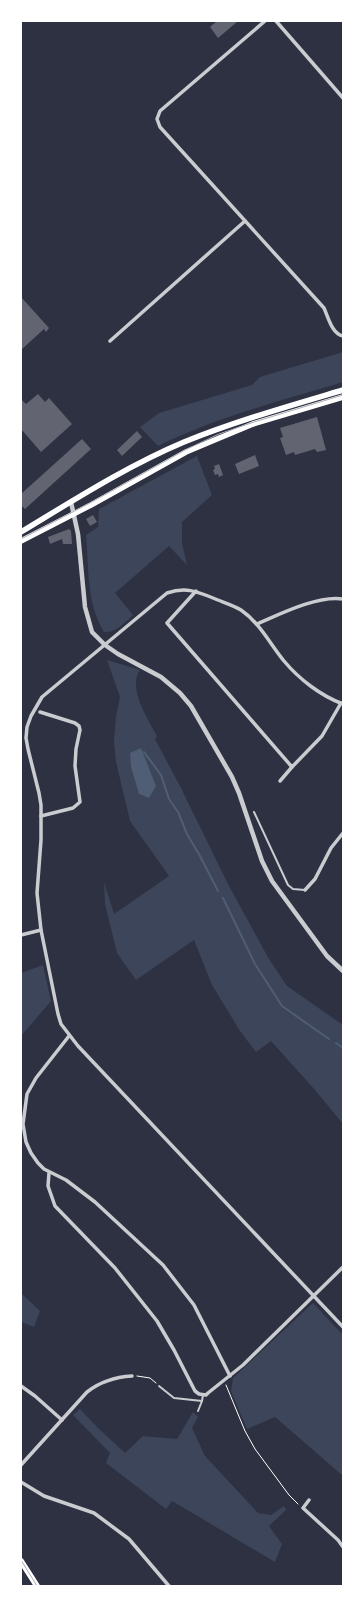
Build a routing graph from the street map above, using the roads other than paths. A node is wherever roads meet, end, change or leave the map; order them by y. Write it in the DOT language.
graph roads {
  1 [pos="265,21"];
  2 [pos="276,21"];
  3 [pos="343,98"];
  4 [pos="245,221"];
  5 [pos="343,336"];
  6 [pos="110,341"];
  7 [pos="343,390"];
  8 [pos="343,397"];
  9 [pos="72,502"];
  10 [pos="74,514"];
  11 [pos="21,532"];
  12 [pos="21,541"];
  13 [pos="196,591"];
  14 [pos="343,599"];
  15 [pos="257,624"];
  16 [pos="105,645"];
  17 [pos="342,703"];
  18 [pos="40,712"];
  19 [pos="27,727"];
  20 [pos="21,730"];
  21 [pos="292,767"];
  22 [pos="280,781"];
  23 [pos="254,812"];
  24 [pos="41,816"];
  25 [pos="343,833"];
  26 [pos="305,890"];
  27 [pos="41,930"];
  28 [pos="21,935"];
  29 [pos="343,971"];
  30 [pos="69,1036"];
  31 [pos="50,1173"];
  32 [pos="343,1267"];
  33 [pos="313,1296"];
  34 [pos="343,1327"];
  35 [pos="132,1376"];
  36 [pos="230,1376"];
  37 [pos="21,1386"];
  38 [pos="159,1386"];
  39 [pos="203,1395"];
  40 [pos="202,1401"];
  41 [pos="198,1411"];
  42 [pos="62,1420"];
  43 [pos="21,1465"];
  44 [pos="21,1482"];
  45 [pos="309,1500"];
  46 [pos="343,1547"];
  47 [pos="21,1561"];
  48 [pos="36,1586"];
  49 [pos="169,1586"];
  1 -- 4 [label="street"];
  2 -- 3 [label="street"];
  4 -- 5 [label="street"];
  4 -- 6 [label="street"];
  7 -- 9 [label="main road"];
  8 -- 10 [label="main road"];
  9 -- 10 [label="street"];
  9 -- 11 [label="main road"];
  10 -- 12 [label="main road"];
  10 -- 16 [label="street"];
  13 -- 15 [label="street"];
  13 -- 16 [label="street"];
  13 -- 21 [label="street"];
  14 -- 15 [label="street"];
  15 -- 17 [label="street"];
  16 -- 19 [label="street"];
  16 -- 29 [label="street"];
  17 -- 21 [label="street"];
  18 -- 24 [label="street"];
  19 -- 20 [label="street"];
  19 -- 24 [label="street"];
  21 -- 22 [label="street"];
  23 -- 26 [label="lane"];
  24 -- 27 [label="street"];
  25 -- 26 [label="street"];
  27 -- 28 [label="street"];
  27 -- 30 [label="street"];
  30 -- 31 [label="street"];
  30 -- 33 [label="street"];
  31 -- 36 [label="street"];
  31 -- 39 [label="street"];
  32 -- 33 [label="street"];
  33 -- 34 [label="street"];
  33 -- 36 [label="street"];
  35 -- 42 [label="street"];
  36 -- 39 [label="street"];
  37 -- 42 [label="street"];
  38 -- 40 [label="lane"];
  39 -- 40 [label="lane"];
  40 -- 41 [label="lane"];
  42 -- 43 [label="street"];
  44 -- 49 [label="street"];
  45 -- 46 [label="street"];
  47 -- 48 [label="main road"];
}
